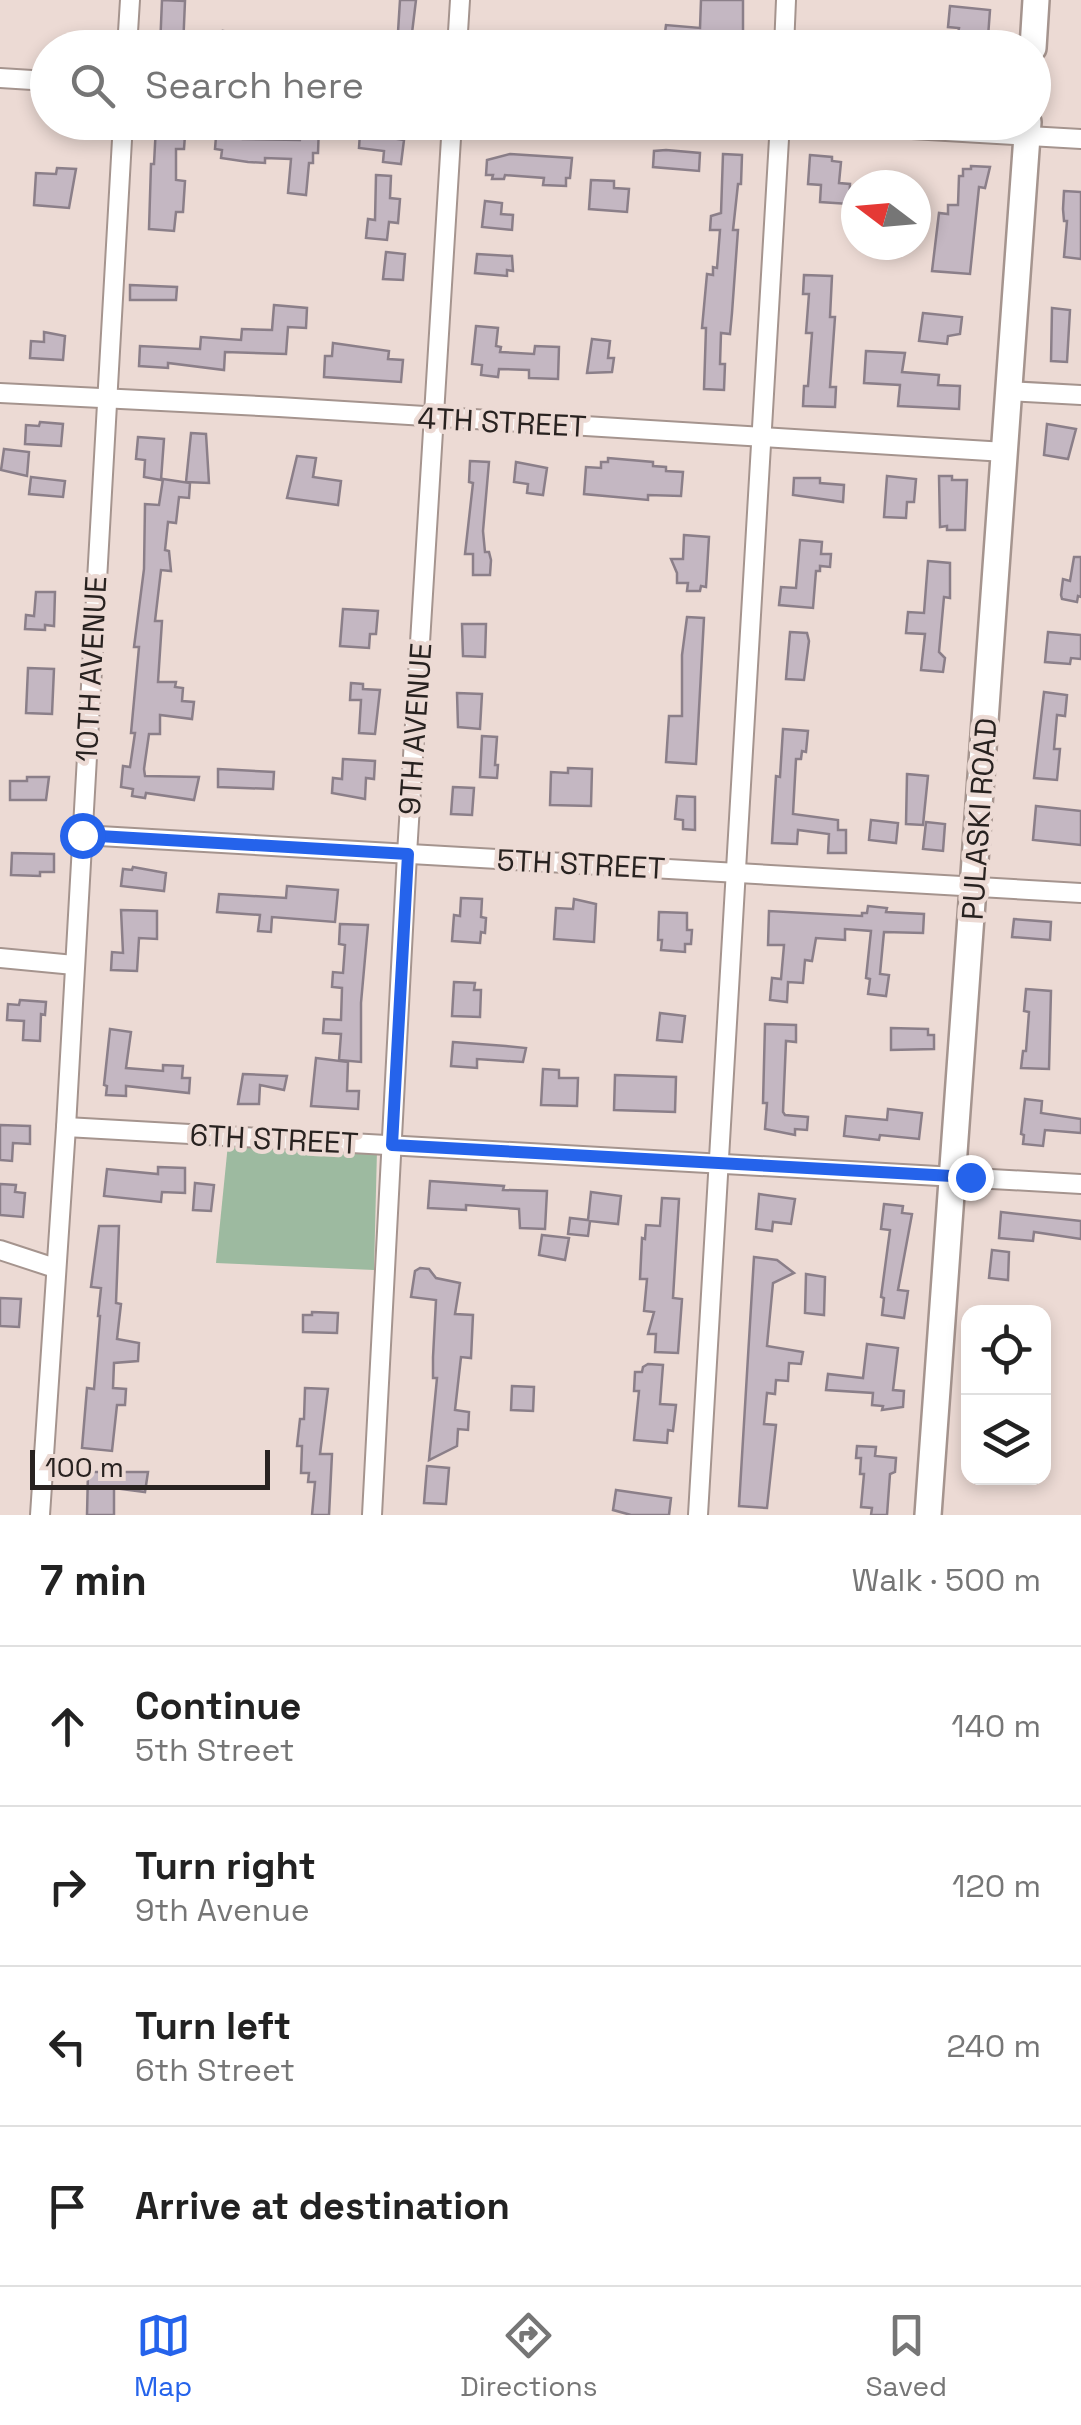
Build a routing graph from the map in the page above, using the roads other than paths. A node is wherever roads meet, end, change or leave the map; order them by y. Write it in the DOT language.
graph roads {
  1 [pos="130,0"];
  2 [pos="460,0"];
  3 [pos="786,0"];
  4 [pos="1036,0"];
  5 [pos="129,30"];
  6 [pos="458,30"];
  7 [pos="785,30"];
  8 [pos="1034,30"];
  9 [pos="0,78"];
  10 [pos="30,80"];
  11 [pos="1051,133"];
  12 [pos="1081,138"];
  13 [pos="122,140"];
  14 [pos="451,140"];
  15 [pos="779,140"];
  16 [pos="1027,140"];
  17 [pos="1010,391"];
  18 [pos="0,393"];
  19 [pos="1081,395"];
  20 [pos="106,399"];
  21 [pos="434,418"];
  22 [pos="761,436"];
  23 [pos="1005,452"];
  24 [pos="82,835"];
  25 [pos="408,854"];
  26 [pos="738,873"];
  27 [pos="975,887"];
  28 [pos="1081,893"];
  29 [pos="0,958"];
  30 [pos="74,965"];
  31 [pos="66,1126"];
  32 [pos="392,1145"];
  33 [pos="721,1163"];
  34 [pos="952,1176"];
  35 [pos="1081,1184"];
  36 [pos="0,1250"];
  37 [pos="54,1268"];
  38 [pos="40,1515"];
  39 [pos="372,1515"];
  40 [pos="698,1515"];
  41 [pos="928,1515"];
  1 -- 5 [label="street"];
  2 -- 6 [label="street"];
  3 -- 7 [label="street"];
  4 -- 8 [label="main road"];
  9 -- 10 [label="street"];
  11 -- 12 [label="street"];
  13 -- 20 [label="street, 10TH AVENUE"];
  14 -- 21 [label="street, 9TH AVENUE"];
  15 -- 22 [label="street"];
  16 -- 17 [label="main road, PULASKI ROAD"];
  17 -- 19 [label="street"];
  17 -- 23 [label="main road, PULASKI ROAD"];
  18 -- 20 [label="street, 4TH STREET"];
  20 -- 21 [label="street, 4TH STREET"];
  20 -- 24 [label="street, 10TH AVENUE"];
  21 -- 22 [label="street, 4TH STREET"];
  21 -- 25 [label="street, 9TH AVENUE"];
  22 -- 23 [label="street, 4TH STREET"];
  22 -- 26 [label="street"];
  23 -- 27 [label="main road, PULASKI ROAD"];
  24 -- 25 [label="street, 5TH STREET"];
  24 -- 30 [label="street, 10TH AVENUE"];
  25 -- 26 [label="street, 5TH STREET"];
  25 -- 32 [label="street, 9TH AVENUE"];
  26 -- 27 [label="street, 5TH STREET"];
  26 -- 33 [label="street"];
  27 -- 28 [label="street, 5TH STREET"];
  27 -- 34 [label="main road, PULASKI ROAD"];
  29 -- 30 [label="street"];
  30 -- 31 [label="street, 10TH AVENUE"];
  31 -- 32 [label="street, 6TH STREET"];
  31 -- 37 [label="street, 10TH AVENUE"];
  32 -- 33 [label="street, 6TH STREET"];
  32 -- 39 [label="street, 9TH AVENUE"];
  33 -- 34 [label="street, 6TH STREET"];
  33 -- 40 [label="street"];
  34 -- 35 [label="street, 6TH STREET"];
  34 -- 41 [label="main road, PULASKI ROAD"];
  36 -- 37 [label="street"];
  37 -- 38 [label="street, 10TH AVENUE"];
}
